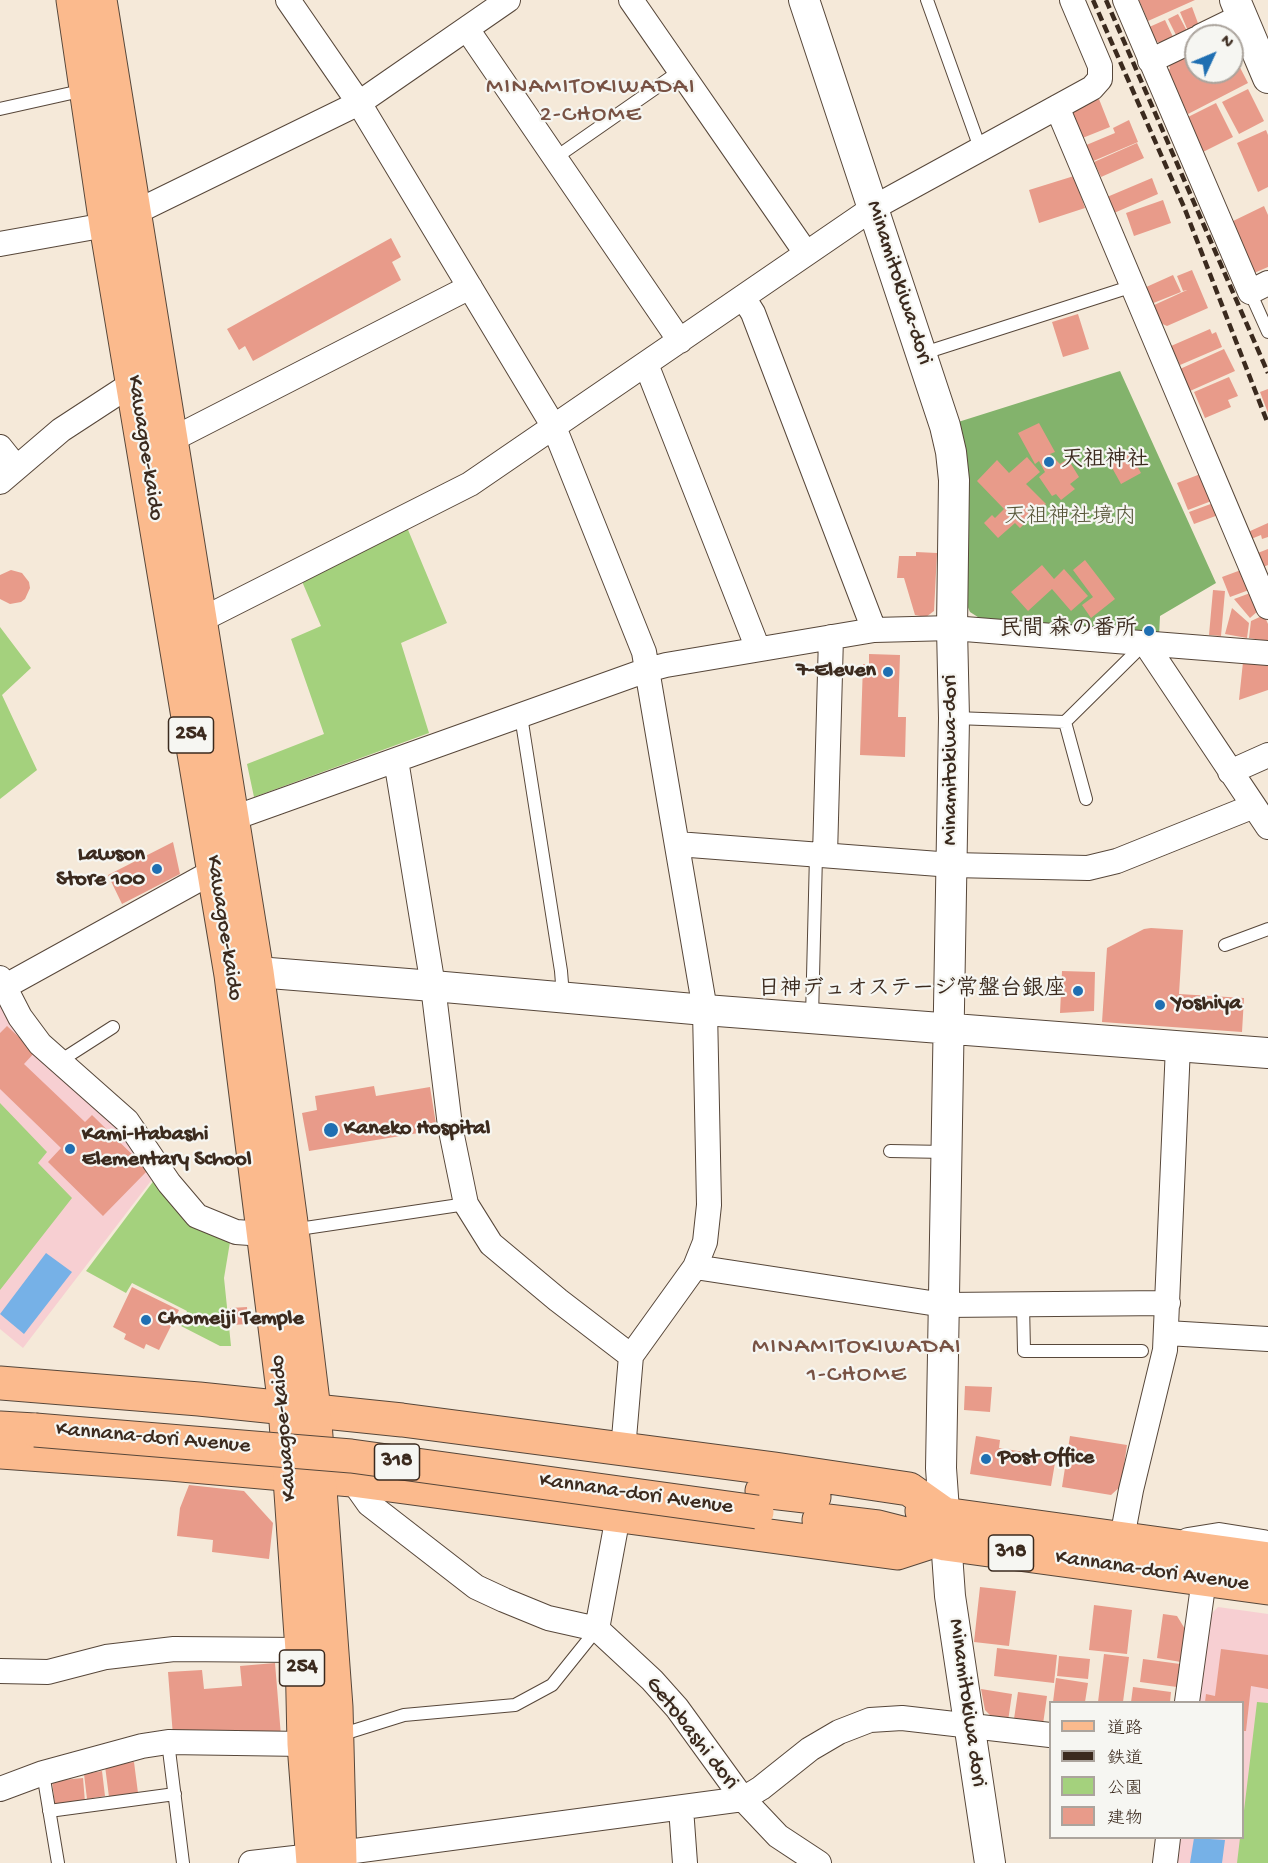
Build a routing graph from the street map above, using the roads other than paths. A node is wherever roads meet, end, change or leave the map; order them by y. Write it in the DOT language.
graph roads {
  1 [pos="73,0"];
  2 [pos="100,0"];
  3 [pos="288,0"];
  4 [pos="508,0"];
  5 [pos="631,0"];
  6 [pos="927,0"];
  7 [pos="1072,0"];
  8 [pos="1125,0"];
  9 [pos="809,1"];
  10 [pos="1238,8"];
  11 [pos="1217,24"];
  12 [pos="467,28"];
  13 [pos="1184,45"];
  14 [pos="1150,61"];
  15 [pos="680,71"];
  16 [pos="1268,78"];
  17 [pos="86,90"];
  18 [pos="359,103"];
  19 [pos="1057,107"];
  20 [pos="0,109"];
  21 [pos="980,148"];
  22 [pos="555,158"];
  23 [pos="873,208"];
  24 [pos="120,219"];
  25 [pos="0,244"];
  26 [pos="806,254"];
  27 [pos="1133,286"];
  28 [pos="470,287"];
  29 [pos="1259,287"];
  30 [pos="743,297"];
  31 [pos="1268,332"];
  32 [pos="680,341"];
  33 [pos="921,354"];
  34 [pos="646,364"];
  35 [pos="133,383"];
  36 [pos="554,427"];
  37 [pos="171,440"];
  38 [pos="0,447"];
  39 [pos="8,475"];
  40 [pos="1268,607"];
  41 [pos="199,621"];
  42 [pos="952,628"];
  43 [pos="874,630"];
  44 [pos="831,638"];
  45 [pos="1145,643"];
  46 [pos="758,649"];
  47 [pos="1268,653"];
  48 [pos="647,670"];
  49 [pos="521,716"];
  50 [pos="954,718"];
  51 [pos="1065,722"];
  52 [pos="1268,755"];
  53 [pos="396,760"];
  54 [pos="1230,772"];
  55 [pos="1086,799"];
  56 [pos="1254,806"];
  57 [pos="231,819"];
  58 [pos="1268,827"];
  59 [pos="677,844"];
  60 [pos="820,855"];
  61 [pos="952,865"];
  62 [pos="214,871"];
  63 [pos="1268,929"];
  64 [pos="1225,945"];
  65 [pos="244,974"];
  66 [pos="2,982"];
  67 [pos="433,986"];
  68 [pos="563,997"];
  69 [pos="705,1010"];
  70 [pos="812,1017"];
  71 [pos="113,1027"];
  72 [pos="949,1027"];
  73 [pos="1178,1046"];
  74 [pos="1268,1053"];
  75 [pos="60,1061"];
  76 [pos="890,1151"];
  77 [pos="947,1152"];
  78 [pos="466,1204"];
  79 [pos="278,1232"];
  80 [pos="695,1267"];
  81 [pos="1168,1303"];
  82 [pos="1023,1304"];
  83 [pos="944,1305"];
  84 [pos="1268,1339"];
  85 [pos="1157,1346"];
  86 [pos="631,1356"];
  87 [pos="0,1383"];
  88 [pos="0,1406"];
  89 [pos="299,1409"];
  90 [pos="42,1420"];
  91 [pos="1,1449"];
  92 [pos="623,1449"];
  93 [pos="305,1475"];
  94 [pos="352,1480"];
  95 [pos="618,1516"];
  96 [pos="941,1533"];
  97 [pos="1122,1538"];
  98 [pos="1268,1542"];
  99 [pos="1162,1543"];
  100 [pos="1204,1579"];
  101 [pos="1268,1582"];
  102 [pos="597,1629"];
  103 [pos="302,1650"];
  104 [pos="0,1671"];
  105 [pos="1187,1701"];
  106 [pos="970,1725"];
  107 [pos="1049,1735"];
  108 [pos="336,1736"];
  109 [pos="168,1742"];
  110 [pos="304,1744"];
  111 [pos="43,1773"];
  112 [pos="0,1789"];
  113 [pos="175,1794"];
  114 [pos="743,1799"];
  115 [pos="681,1808"];
  116 [pos="49,1811"];
  117 [pos="1168,1839"];
  118 [pos="326,1859"];
  119 [pos="58,1863"];
  120 [pos="183,1863"];
  121 [pos="251,1863"];
  122 [pos="685,1863"];
  123 [pos="819,1863"];
  124 [pos="990,1863"];
  125 [pos="1165,1863"];
  1 -- 17 [label="main road, Kawagoe-kaido / 254"];
  2 -- 24 [label="main road, Kawagoe-kaido / 254"];
  3 -- 18 [label="street"];
  4 -- 12 [label="street"];
  5 -- 15 [label="street"];
  6 -- 21 [label="lane"];
  7 -- 19 [label="street"];
  8 -- 14 [label="street"];
  9 -- 23 [label="street, Minamitokiwa-dori"];
  10 -- 11 [label="street"];
  10 -- 16 [label="street"];
  12 -- 18 [label="street"];
  12 -- 22 [label="street"];
  13 -- 14 [label="street"];
  14 -- 29 [label="street"];
  15 -- 22 [label="lane"];
  15 -- 26 [label="street"];
  17 -- 20 [label="lane"];
  17 -- 24 [label="main road, Kawagoe-kaido / 254"];
  18 -- 24 [label="street"];
  18 -- 28 [label="street"];
  19 -- 21 [label="street"];
  19 -- 27 [label="street"];
  21 -- 23 [label="street"];
  22 -- 32 [label="street"];
  23 -- 26 [label="street"];
  23 -- 33 [label="street, Minamitokiwa-dori"];
  24 -- 25 [label="street"];
  24 -- 35 [label="main road, Kawagoe-kaido / 254"];
  24 -- 37 [label="main road, Kawagoe-kaido / 254"];
  26 -- 30 [label="street"];
  27 -- 33 [label="lane"];
  27 -- 40 [label="street"];
  28 -- 36 [label="street"];
  28 -- 37 [label="street"];
  29 -- 31 [label="lane"];
  30 -- 32 [label="street"];
  30 -- 43 [label="street"];
  32 -- 34 [label="street"];
  33 -- 42 [label="street, Minamitokiwa-dori"];
  34 -- 36 [label="street"];
  34 -- 46 [label="street"];
  35 -- 39 [label="street"];
  35 -- 62 [label="main road, Kawagoe-kaido / 254"];
  36 -- 41 [label="street"];
  36 -- 48 [label="street"];
  37 -- 41 [label="main road, Kawagoe-kaido / 254"];
  38 -- 39 [label="street"];
  41 -- 57 [label="main road, Kawagoe-kaido / 254"];
  42 -- 43 [label="street"];
  42 -- 45 [label="street"];
  42 -- 50 [label="street, Minamitokiwa-dori"];
  43 -- 44 [label="street"];
  44 -- 46 [label="street"];
  44 -- 60 [label="street"];
  45 -- 47 [label="street"];
  45 -- 51 [label="lane"];
  45 -- 54 [label="street"];
  46 -- 48 [label="street"];
  48 -- 49 [label="street"];
  48 -- 59 [label="street"];
  49 -- 53 [label="street"];
  49 -- 68 [label="lane"];
  50 -- 51 [label="lane"];
  50 -- 61 [label="street, Minamitokiwa-dori"];
  51 -- 55 [label="lane"];
  52 -- 54 [label="street"];
  53 -- 57 [label="street"];
  53 -- 67 [label="street"];
  54 -- 56 [label="street"];
  56 -- 58 [label="street"];
  56 -- 61 [label="street"];
  57 -- 65 [label="main road, Kawagoe-kaido / 254"];
  59 -- 60 [label="street"];
  59 -- 69 [label="street"];
  60 -- 61 [label="street"];
  60 -- 70 [label="lane"];
  61 -- 72 [label="street, Minamitokiwa-dori"];
  62 -- 65 [label="main road, Kawagoe-kaido / 254"];
  62 -- 66 [label="street"];
  63 -- 64 [label="lane"];
  65 -- 67 [label="street"];
  65 -- 79 [label="main road, Kawagoe-kaido / 254"];
  66 -- 75 [label="street"];
  67 -- 68 [label="street"];
  67 -- 78 [label="street"];
  68 -- 69 [label="street"];
  69 -- 70 [label="street"];
  69 -- 80 [label="street"];
  70 -- 72 [label="street"];
  71 -- 75 [label="lane"];
  72 -- 73 [label="street"];
  72 -- 77 [label="street, Minamitokiwa-dori"];
  73 -- 74 [label="street"];
  73 -- 81 [label="street"];
  75 -- 79 [label="street"];
  76 -- 77 [label="lane"];
  77 -- 83 [label="street, Minamitokiwa-dori"];
  78 -- 79 [label="lane"];
  78 -- 86 [label="street"];
  79 -- 89 [label="main road, Kawagoe-kaido / 254"];
  80 -- 83 [label="street"];
  80 -- 86 [label="street"];
  81 -- 82 [label="street"];
  81 -- 85 [label="street"];
  82 -- 83 [label="street"];
  82 -- 85 [label="lane"];
  83 -- 96 [label="street, Minamitokiwa-dori"];
  84 -- 85 [label="street"];
  85 -- 97 [label="street"];
  86 -- 92 [label="street"];
  87 -- 89 [label="main road"];
  88 -- 90 [label="main road, Kannana-dori Avenue / 318"];
  89 -- 92 [label="main road"];
  89 -- 93 [label="main road, Kawagoe-kaido / 254"];
  90 -- 91 [label="main road, Kannana-dori Avenue / 318"];
  90 -- 96 [label="main road, Kannana-dori Avenue / 318"];
  91 -- 93 [label="main road"];
  92 -- 96 [label="main road"];
  93 -- 94 [label="main road"];
  93 -- 103 [label="main road, Kawagoe-kaido / 254"];
  93 -- 108 [label="main road, Kawagoe-kaido / 254"];
  94 -- 95 [label="main road"];
  94 -- 102 [label="street"];
  95 -- 96 [label="main road"];
  95 -- 102 [label="street"];
  96 -- 97 [label="main road, Kannana-dori Avenue / 318"];
  96 -- 100 [label="main road, Kannana-dori Avenue / 318"];
  96 -- 106 [label="street, Minamitokiwa dori"];
  97 -- 99 [label="main road, Kannana-dori Avenue / 318"];
  98 -- 99 [label="street"];
  99 -- 101 [label="main road, Kannana-dori Avenue / 318"];
  100 -- 101 [label="main road, Kannana-dori Avenue / 318"];
  100 -- 105 [label="street"];
  102 -- 108 [label="lane"];
  102 -- 114 [label="street, Getobashi dori"];
  103 -- 104 [label="street"];
  103 -- 110 [label="main road, Kawagoe-kaido / 254"];
  106 -- 107 [label="street"];
  106 -- 114 [label="street"];
  106 -- 124 [label="street, Minamitokiwa dori"];
  108 -- 118 [label="main road, Kawagoe-kaido / 254"];
  109 -- 110 [label="street"];
  109 -- 111 [label="street"];
  109 -- 113 [label="lane"];
  110 -- 118 [label="main road, Kawagoe-kaido / 254"];
  111 -- 112 [label="street"];
  111 -- 116 [label="lane"];
  113 -- 116 [label="lane"];
  113 -- 120 [label="lane"];
  114 -- 115 [label="street"];
  114 -- 123 [label="street, Getobashi dori"];
  115 -- 118 [label="street"];
  115 -- 122 [label="street"];
  116 -- 119 [label="lane"];
  117 -- 125 [label="street"];
  118 -- 121 [label="street"];
}
